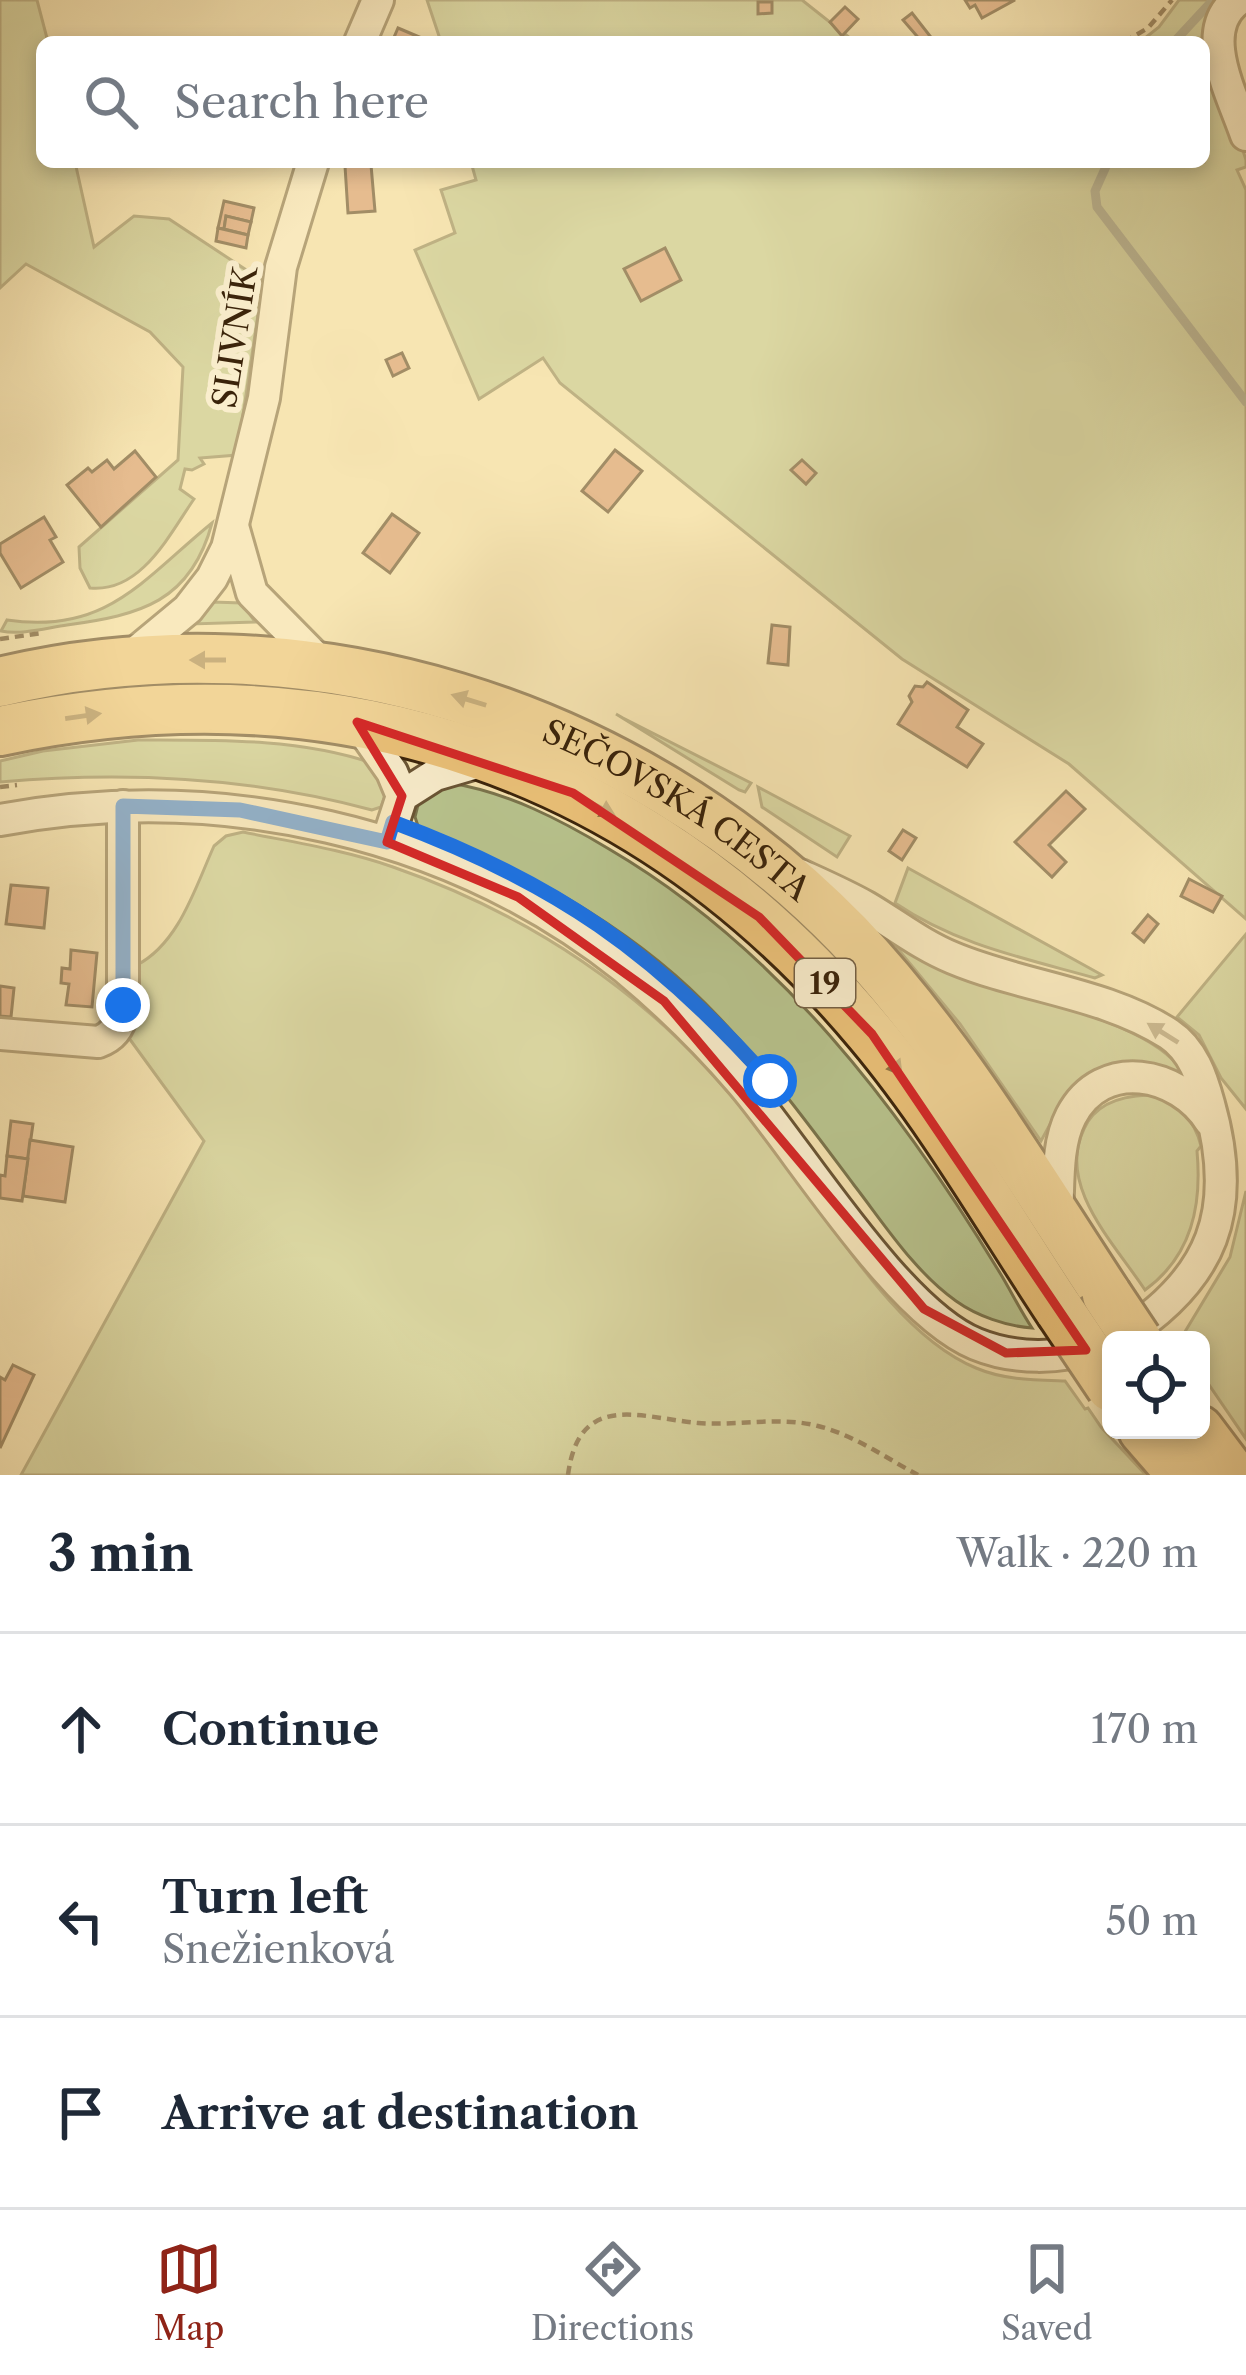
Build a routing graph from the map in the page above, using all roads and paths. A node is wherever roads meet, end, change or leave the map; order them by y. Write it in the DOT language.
graph roads {
  1 [pos="378,0"];
  2 [pos="1172,0"];
  3 [pos="1238,0"];
  4 [pos="363,36"];
  5 [pos="1134,36"];
  6 [pos="1246,135"];
  7 [pos="311,168"];
  8 [pos="233,525"];
  9 [pos="56,632"];
  10 [pos="0,639"];
  11 [pos="122,663"];
  12 [pos="325,667"];
  13 [pos="0,682"];
  14 [pos="358,722"];
  15 [pos="0,731"];
  16 [pos="493,758"];
  17 [pos="20,785"];
  18 [pos="0,787"];
  19 [pos="402,796"];
  20 [pos="123,806"];
  21 [pos="0,820"];
  22 [pos="387,842"];
  23 [pos="756,853"];
  24 [pos="0,1034"];
  25 [pos="1228,1145"];
  26 [pos="1057,1219"];
  27 [pos="1111,1326"];
  28 [pos="1102,1374"];
  29 [pos="1151,1439"];
  30 [pos="1206,1439"];
  31 [pos="568,1475"];
  32 [pos="918,1475"];
  33 [pos="1182,1475"];
  34 [pos="1233,1475"];
  1 -- 4 [label="street"];
  2 -- 5 [label="path"];
  3 -- 6 [label="street"];
  7 -- 8 [label="street, SLIVNÍK"];
  8 -- 11 [label="street, SLIVNÍK"];
  8 -- 12 [label="street"];
  9 -- 10 [label="path"];
  12 -- 11 [label="main road, SEČOVSKÁ CESTA / 19, one-way"];
  11 -- 13 [label="main road, SEČOVSKÁ CESTA / 19"];
  23 -- 12 [label="main road, SEČOVSKÁ CESTA / 19, one-way"];
  15 -- 14 [label="main road, SEČOVSKÁ CESTA / 19, one-way"];
  14 -- 16 [label="main road, SEČOVSKÁ CESTA / 19"];
  14 -- 19 [label="street"];
  16 -- 19 [label="street"];
  16 -- 28 [label="main road, SEČOVSKÁ CESTA / 19, one-way, bridge"];
  17 -- 18 [label="path"];
  19 -- 22 [label="street"];
  20 -- 21 [label="street"];
  20 -- 22 [label="street"];
  20 -- 24 [label="street"];
  22 -- 27 [label="street"];
  25 -- 23 [label="street, one-way"];
  23 -- 26 [label="main road, SEČOVSKÁ CESTA / 19"];
  25 -- 26 [label="street"];
  25 -- 27 [label="street"];
  26 -- 27 [label="main road, SEČOVSKÁ CESTA / 19"];
  29 -- 33 [label="main road"];
  30 -- 34 [label="main road"];
  31 -- 32 [label="path"];
}
